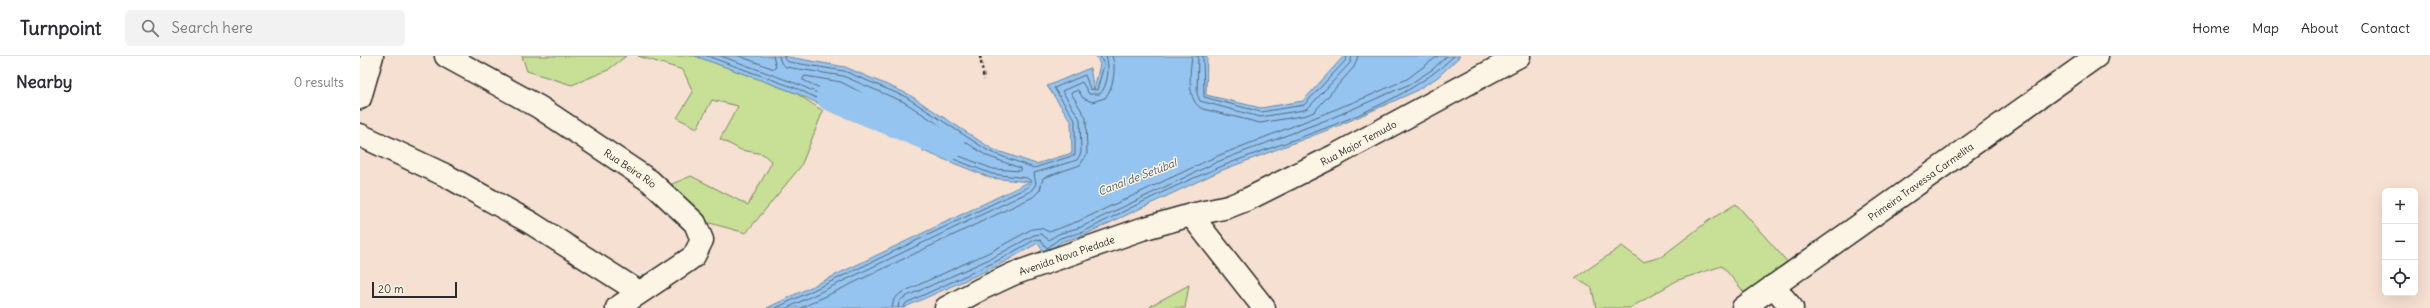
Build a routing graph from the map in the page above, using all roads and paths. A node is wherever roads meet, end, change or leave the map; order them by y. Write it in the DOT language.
graph roads {
  1 [pos="372,56"];
  2 [pos="446,56"];
  3 [pos="980,56"];
  4 [pos="1519,56"];
  5 [pos="2098,56"];
  6 [pos="984,80"];
  7 [pos="360,98"];
  8 [pos="360,135"];
  9 [pos="1191,214"];
  10 [pos="1773,286"];
  11 [pos="639,292"];
  12 [pos="616,308"];
  13 [pos="946,308"];
  14 [pos="1264,308"];
  15 [pos="1743,308"];
  16 [pos="1792,308"];
  1 -- 7 [label="street"];
  2 -- 11 [label="street, Rua Beira Rio"];
  3 -- 6 [label="path"];
  4 -- 9 [label="street, Rua Major Temudo"];
  5 -- 10 [label="street, Primeira Travessa Carmelita"];
  8 -- 11 [label="street"];
  9 -- 13 [label="street, Avenida Nova Piedade"];
  9 -- 14 [label="street"];
  10 -- 15 [label="street, Primeira Travessa Carmelita"];
  10 -- 16 [label="street"];
  11 -- 12 [label="street, Rua Beira Rio"];
}
